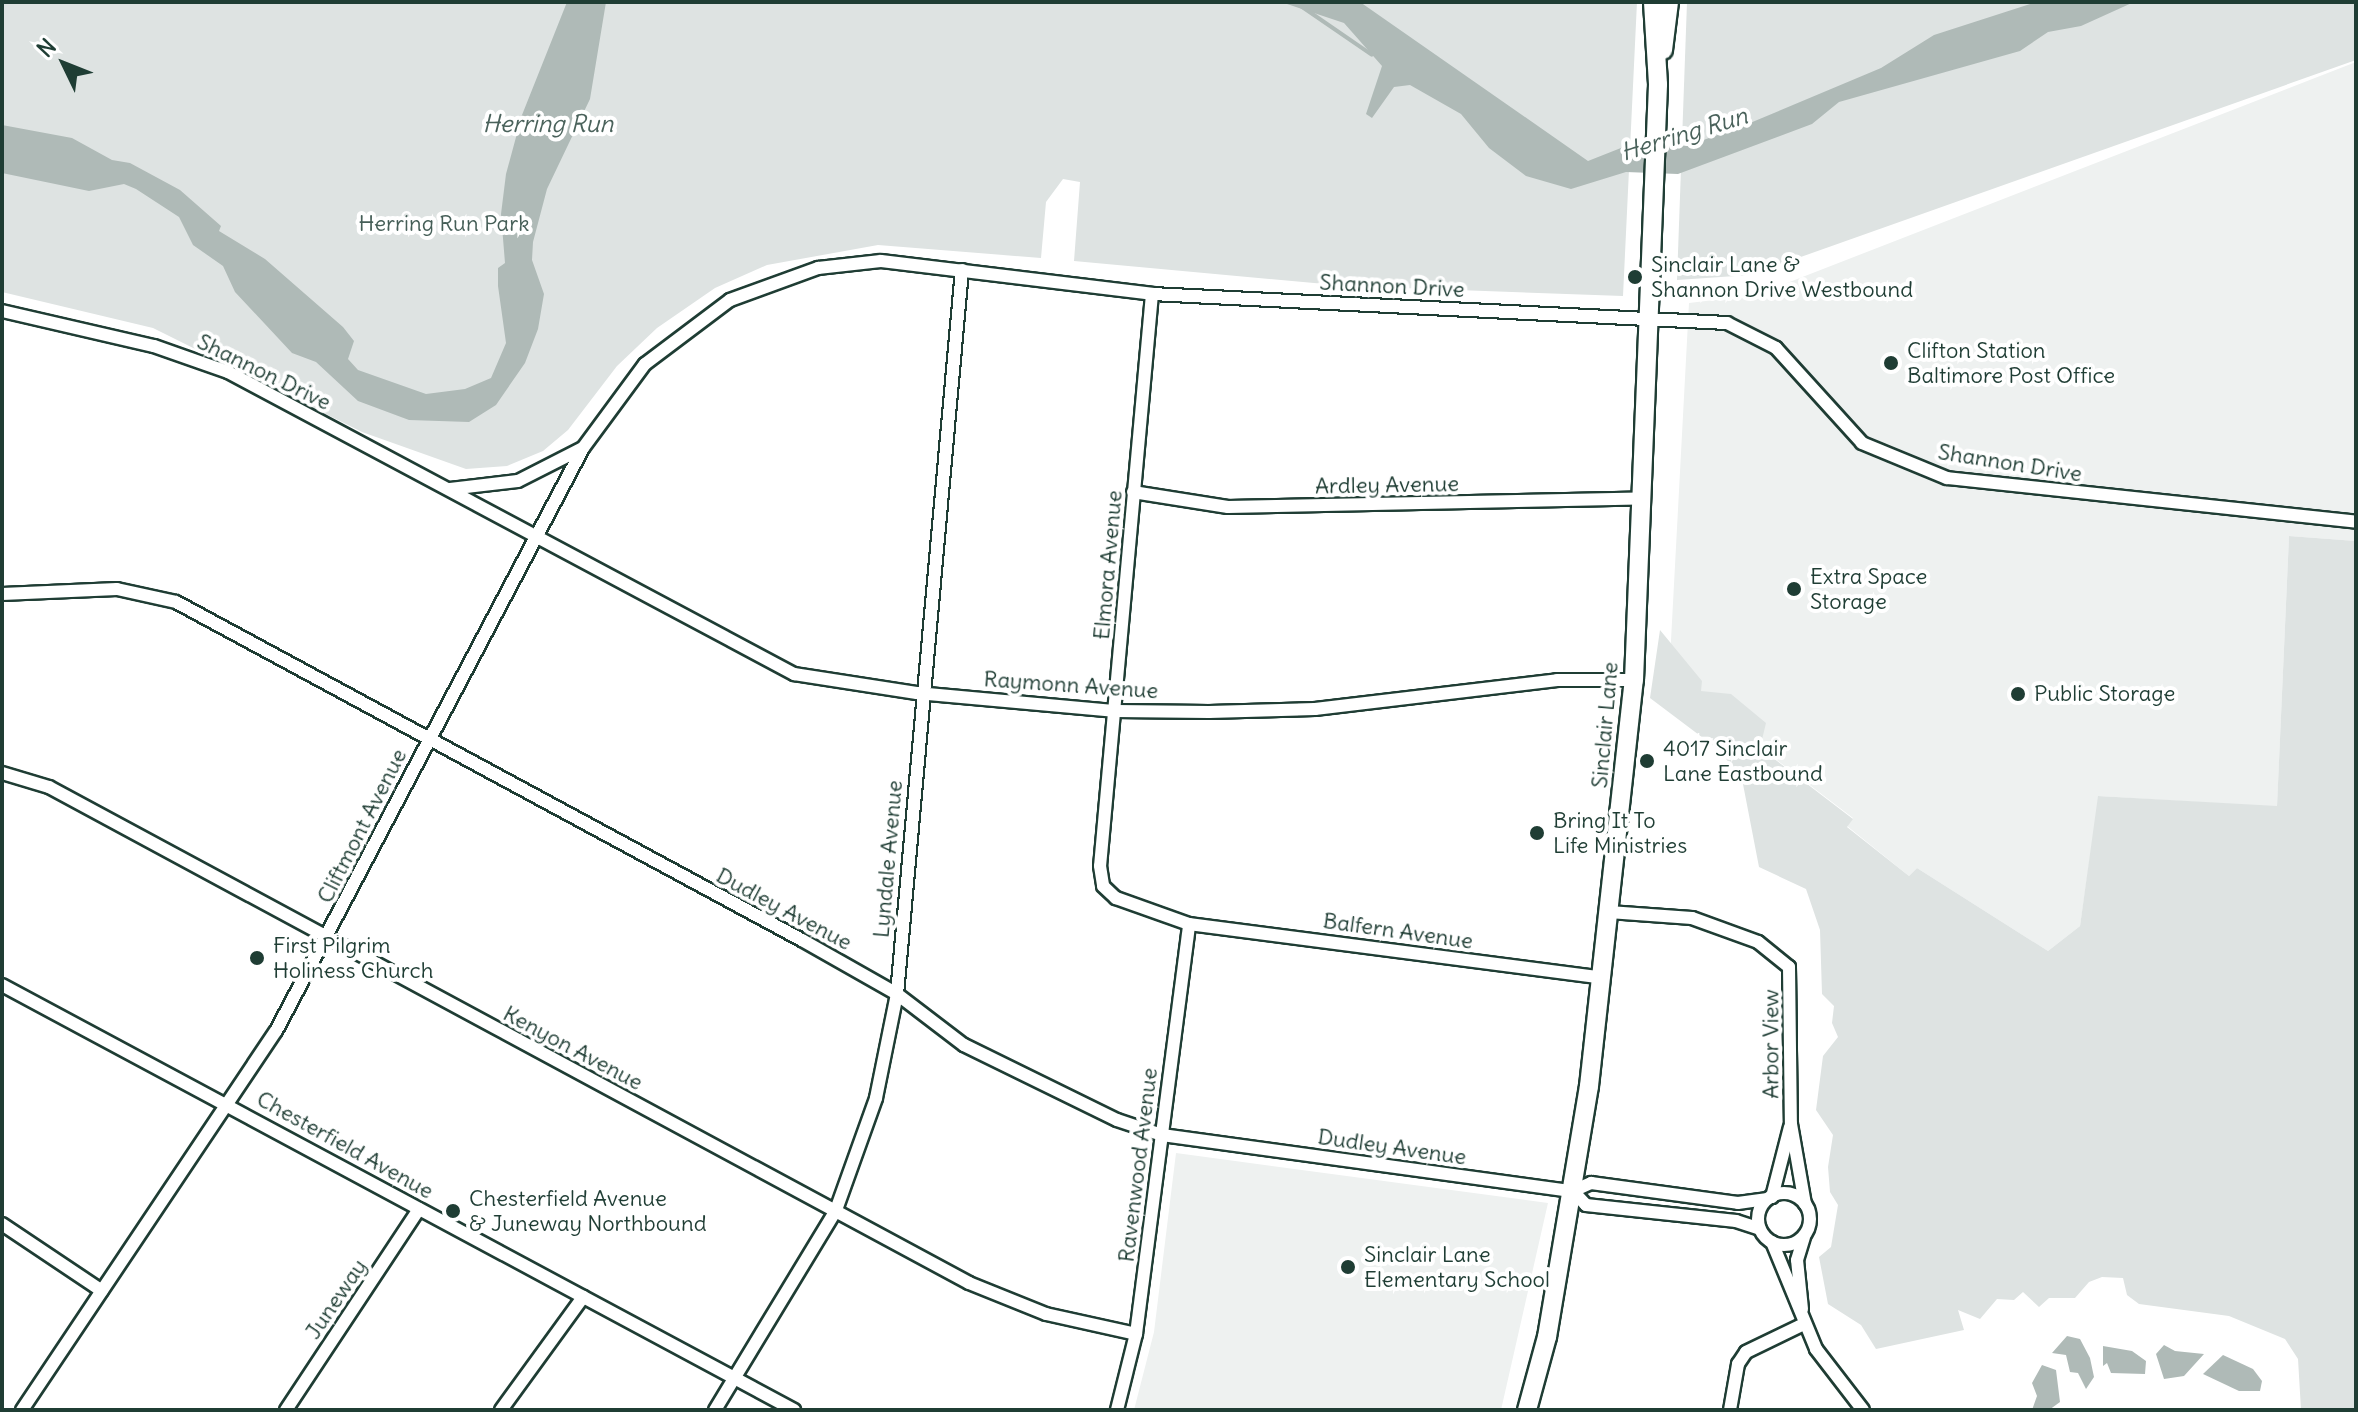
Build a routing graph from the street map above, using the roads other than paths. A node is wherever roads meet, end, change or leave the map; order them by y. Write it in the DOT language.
graph roads {
  1 [pos="1653,2"];
  2 [pos="1669,2"];
  3 [pos="1658,84"];
  4 [pos="962,270"];
  5 [pos="1152,294"];
  6 [pos="2,311"];
  7 [pos="1649,318"];
  8 [pos="583,448"];
  9 [pos="450,489"];
  10 [pos="1133,492"];
  11 [pos="1643,498"];
  12 [pos="2356,522"];
  13 [pos="538,540"];
  14 [pos="2,594"];
  15 [pos="1634,680"];
  16 [pos="923,694"];
  17 [pos="1116,711"];
  18 [pos="430,738"];
  19 [pos="2,773"];
  20 [pos="1609,912"];
  21 [pos="1189,924"];
  22 [pos="327,937"];
  23 [pos="1602,978"];
  24 [pos="2,985"];
  25 [pos="897,994"];
  26 [pos="227,1104"];
  27 [pos="1791,1124"];
  28 [pos="1162,1135"];
  29 [pos="1573,1191"];
  30 [pos="1770,1198"];
  31 [pos="1805,1204"];
  32 [pos="419,1209"];
  33 [pos="836,1210"];
  34 [pos="2,1224"];
  35 [pos="1760,1229"];
  36 [pos="1806,1233"];
  37 [pos="1772,1242"];
  38 [pos="102,1291"];
  39 [pos="583,1297"];
  40 [pos="1804,1324"];
  41 [pos="1136,1334"];
  42 [pos="735,1378"];
  43 [pos="22,1410"];
  44 [pos="286,1410"];
  45 [pos="501,1410"];
  46 [pos="715,1410"];
  47 [pos="794,1410"];
  48 [pos="1117,1410"];
  49 [pos="1527,1410"];
  50 [pos="1730,1410"];
  51 [pos="1863,1410"];
  1 -- 3 [label="main road, Sinclair Lane"];
  2 -- 3 [label="main road, Sinclair Lane"];
  3 -- 7 [label="main road, Sinclair Lane"];
  4 -- 5 [label="street, Shannon Drive"];
  4 -- 8 [label="street, Shannon Drive"];
  4 -- 16 [label="street, Lyndale Avenue"];
  5 -- 7 [label="street, Shannon Drive"];
  5 -- 10 [label="street, Elmora Avenue"];
  6 -- 9 [label="street, Shannon Drive"];
  7 -- 11 [label="main road, Sinclair Lane"];
  7 -- 12 [label="street, Shannon Drive"];
  8 -- 9 [label="street, Shannon Drive"];
  8 -- 13 [label="street, Cliftmont Avenue"];
  9 -- 13 [label="street, Shannon Drive"];
  10 -- 11 [label="street, Ardley Avenue"];
  10 -- 17 [label="street, Elmora Avenue"];
  11 -- 15 [label="main road, Sinclair Lane"];
  13 -- 16 [label="street, Raymonn Avenue"];
  13 -- 18 [label="street, Cliftmont Avenue"];
  14 -- 18 [label="street, Dudley Avenue"];
  15 -- 17 [label="street, Raymonn Avenue"];
  15 -- 20 [label="main road, Sinclair Lane"];
  16 -- 17 [label="street, Raymonn Avenue"];
  16 -- 25 [label="street, Lyndale Avenue"];
  17 -- 21 [label="street, Elmora Avenue"];
  18 -- 22 [label="street, Cliftmont Avenue"];
  18 -- 25 [label="street, Dudley Avenue"];
  19 -- 22 [label="street, Kenyon Avenue"];
  20 -- 23 [label="main road, Sinclair Lane"];
  20 -- 27 [label="street, Arbor View"];
  21 -- 23 [label="street, Balfern Avenue"];
  21 -- 28 [label="street, Ravenwood Avenue"];
  22 -- 26 [label="street, Cliftmont Avenue"];
  22 -- 33 [label="street, Kenyon Avenue"];
  23 -- 29 [label="main road, Sinclair Lane"];
  24 -- 26 [label="street, Chesterfield Avenue"];
  25 -- 28 [label="street, Dudley Avenue"];
  25 -- 33 [label="street, Lyndale Avenue"];
  26 -- 32 [label="street, Chesterfield Avenue"];
  26 -- 38 [label="street, Cliftmont Avenue"];
  27 -- 30 [label="street, Arbor View"];
  27 -- 31 [label="street, Arbor View"];
  28 -- 29 [label="street, Dudley Avenue"];
  28 -- 41 [label="street, Ravenwood Avenue"];
  29 -- 30 [label="street"];
  29 -- 35 [label="street"];
  29 -- 49 [label="main road, Sinclair Lane"];
  30 -- 31 [label="street"];
  30 -- 35 [label="street"];
  31 -- 36 [label="street"];
  32 -- 39 [label="street, Chesterfield Avenue"];
  32 -- 44 [label="street, Juneway"];
  33 -- 41 [label="street, Kenyon Avenue"];
  33 -- 42 [label="street, Lyndale Avenue"];
  34 -- 38 [label="street"];
  35 -- 37 [label="street"];
  36 -- 37 [label="street"];
  36 -- 40 [label="street"];
  37 -- 40 [label="street"];
  38 -- 43 [label="street, Cliftmont Avenue"];
  39 -- 42 [label="street, Chesterfield Avenue"];
  39 -- 45 [label="street"];
  40 -- 50 [label="street"];
  40 -- 51 [label="street"];
  41 -- 48 [label="street, Ravenwood Avenue"];
  42 -- 46 [label="street, Lyndale Avenue"];
  42 -- 47 [label="street, Chesterfield Avenue"];
}
